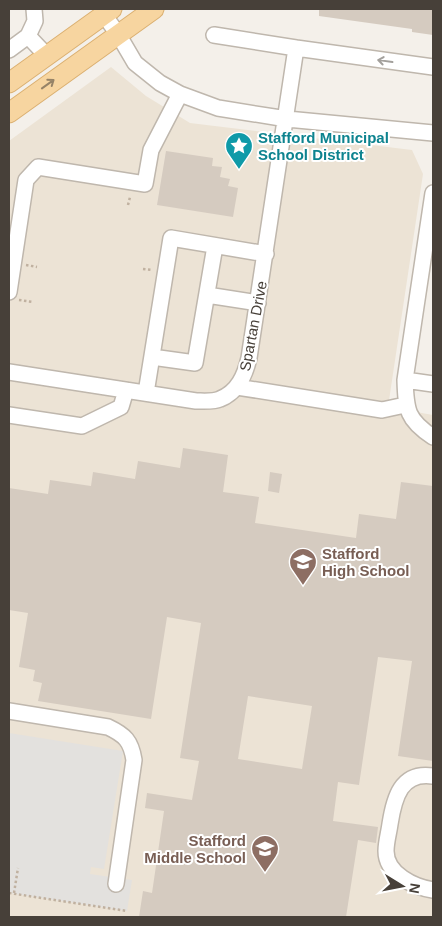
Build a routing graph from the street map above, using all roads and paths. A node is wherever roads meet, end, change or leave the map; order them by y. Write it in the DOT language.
graph roads {
  1 [pos="34,9"];
  2 [pos="154,9"];
  3 [pos="108,12"];
  4 [pos="118,34"];
  5 [pos="214,35"];
  6 [pos="28,36"];
  7 [pos="296,48"];
  8 [pos="9,50"];
  9 [pos="46,56"];
  10 [pos="433,67"];
  11 [pos="10,80"];
  12 [pos="180,94"];
  13 [pos="9,113"];
  14 [pos="287,119"];
  15 [pos="433,133"];
  16 [pos="433,193"];
  17 [pos="431,230"];
  18 [pos="215,246"];
  19 [pos="266,254"];
  20 [pos="9,292"];
  21 [pos="206,295"];
  22 [pos="258,303"];
  23 [pos="152,357"];
  24 [pos="9,372"];
  25 [pos="405,380"];
  26 [pos="433,384"];
  27 [pos="237,387"];
  28 [pos="126,390"];
  29 [pos="146,393"];
  30 [pos="406,405"];
  31 [pos="9,415"];
  32 [pos="433,437"];
  33 [pos="9,711"];
  34 [pos="433,776"];
  35 [pos="18,868"];
  36 [pos="116,884"];
  37 [pos="433,890"];
  38 [pos="9,892"];
  39 [pos="14,893"];
  40 [pos="127,911"];
  1 -- 6 [label="street"];
  2 -- 4 [label="main road"];
  3 -- 4 [label="street"];
  3 -- 9 [label="main road"];
  4 -- 12 [label="street"];
  13 -- 4 [label="main road, one-way"];
  5 -- 7 [label="street"];
  6 -- 8 [label="street"];
  6 -- 9 [label="street"];
  10 -- 7 [label="street, one-way"];
  7 -- 14 [label="street, Spartan Drive"];
  9 -- 11 [label="main road"];
  12 -- 14 [label="street"];
  12 -- 20 [label="street"];
  14 -- 15 [label="street"];
  14 -- 19 [label="street, Spartan Drive"];
  16 -- 17 [label="street"];
  17 -- 25 [label="street"];
  18 -- 19 [label="street"];
  18 -- 21 [label="street"];
  18 -- 23 [label="street"];
  19 -- 22 [label="street, Spartan Drive"];
  21 -- 22 [label="street"];
  21 -- 23 [label="street"];
  22 -- 27 [label="street, Spartan Drive"];
  23 -- 29 [label="street"];
  24 -- 28 [label="street, Spartan Drive"];
  25 -- 26 [label="street"];
  25 -- 30 [label="street"];
  27 -- 29 [label="street, Spartan Drive"];
  27 -- 30 [label="street"];
  28 -- 29 [label="street, Spartan Drive"];
  28 -- 31 [label="street"];
  30 -- 32 [label="street"];
  33 -- 36 [label="street"];
  34 -- 37 [label="street"];
  35 -- 39 [label="path"];
  38 -- 39 [label="path"];
  39 -- 40 [label="path"];
}
